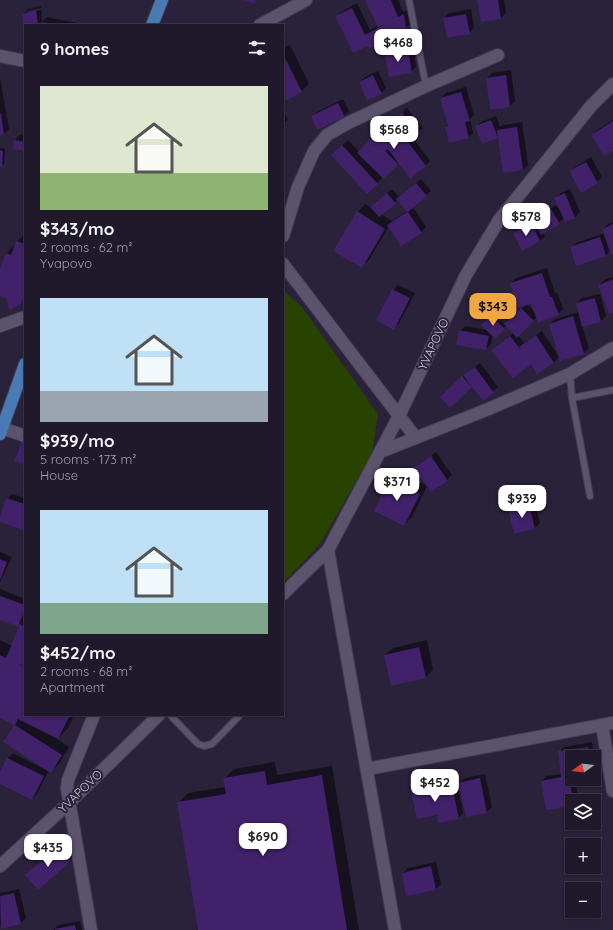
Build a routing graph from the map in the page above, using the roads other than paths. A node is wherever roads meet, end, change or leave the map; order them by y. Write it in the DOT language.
graph roads {
  1 [pos="162,0"];
  2 [pos="306,0"];
  3 [pos="409,0"];
  4 [pos="152,24"];
  5 [pos="262,24"];
  6 [pos="498,55"];
  7 [pos="0,56"];
  8 [pos="24,61"];
  9 [pos="613,84"];
  10 [pos="426,86"];
  11 [pos="284,233"];
  12 [pos="284,265"];
  13 [pos="24,317"];
  14 [pos="0,326"];
  15 [pos="613,348"];
  16 [pos="24,367"];
  17 [pos="570,374"];
  18 [pos="613,390"];
  19 [pos="572,398"];
  20 [pos="399,416"];
  21 [pos="1,431"];
  22 [pos="24,436"];
  23 [pos="416,438"];
  24 [pos="380,452"];
  25 [pos="590,496"];
  26 [pos="328,550"];
  27 [pos="284,593"];
  28 [pos="94,716"];
  29 [pos="158,716"];
  30 [pos="171,716"];
  31 [pos="239,716"];
  32 [pos="608,724"];
  33 [pos="367,770"];
  34 [pos="613,791"];
  35 [pos="70,802"];
  36 [pos="0,866"];
  37 [pos="91,930"];
  38 [pos="396,930"];
  1 -- 4 [label="main road"];
  2 -- 5 [label="street"];
  3 -- 10 [label="lane"];
  6 -- 10 [label="street"];
  7 -- 8 [label="street"];
  9 -- 20 [label="street, YVAPOVO"];
  10 -- 11 [label="street"];
  12 -- 20 [label="street"];
  13 -- 14 [label="street"];
  15 -- 17 [label="street"];
  16 -- 21 [label="main road"];
  17 -- 19 [label="lane"];
  17 -- 23 [label="street"];
  18 -- 19 [label="lane"];
  19 -- 25 [label="lane"];
  20 -- 23 [label="street"];
  20 -- 24 [label="street, YVAPOVO"];
  21 -- 22 [label="street"];
  23 -- 24 [label="street"];
  24 -- 26 [label="street, YVAPOVO"];
  26 -- 27 [label="street, YVAPOVO"];
  26 -- 33 [label="street"];
  28 -- 35 [label="street"];
  29 -- 35 [label="street, YVAPOVO"];
  30 -- 31 [label="lane"];
  32 -- 33 [label="street"];
  32 -- 34 [label="street"];
  33 -- 38 [label="street"];
  35 -- 36 [label="street, YVAPOVO"];
  35 -- 37 [label="street"];
}
